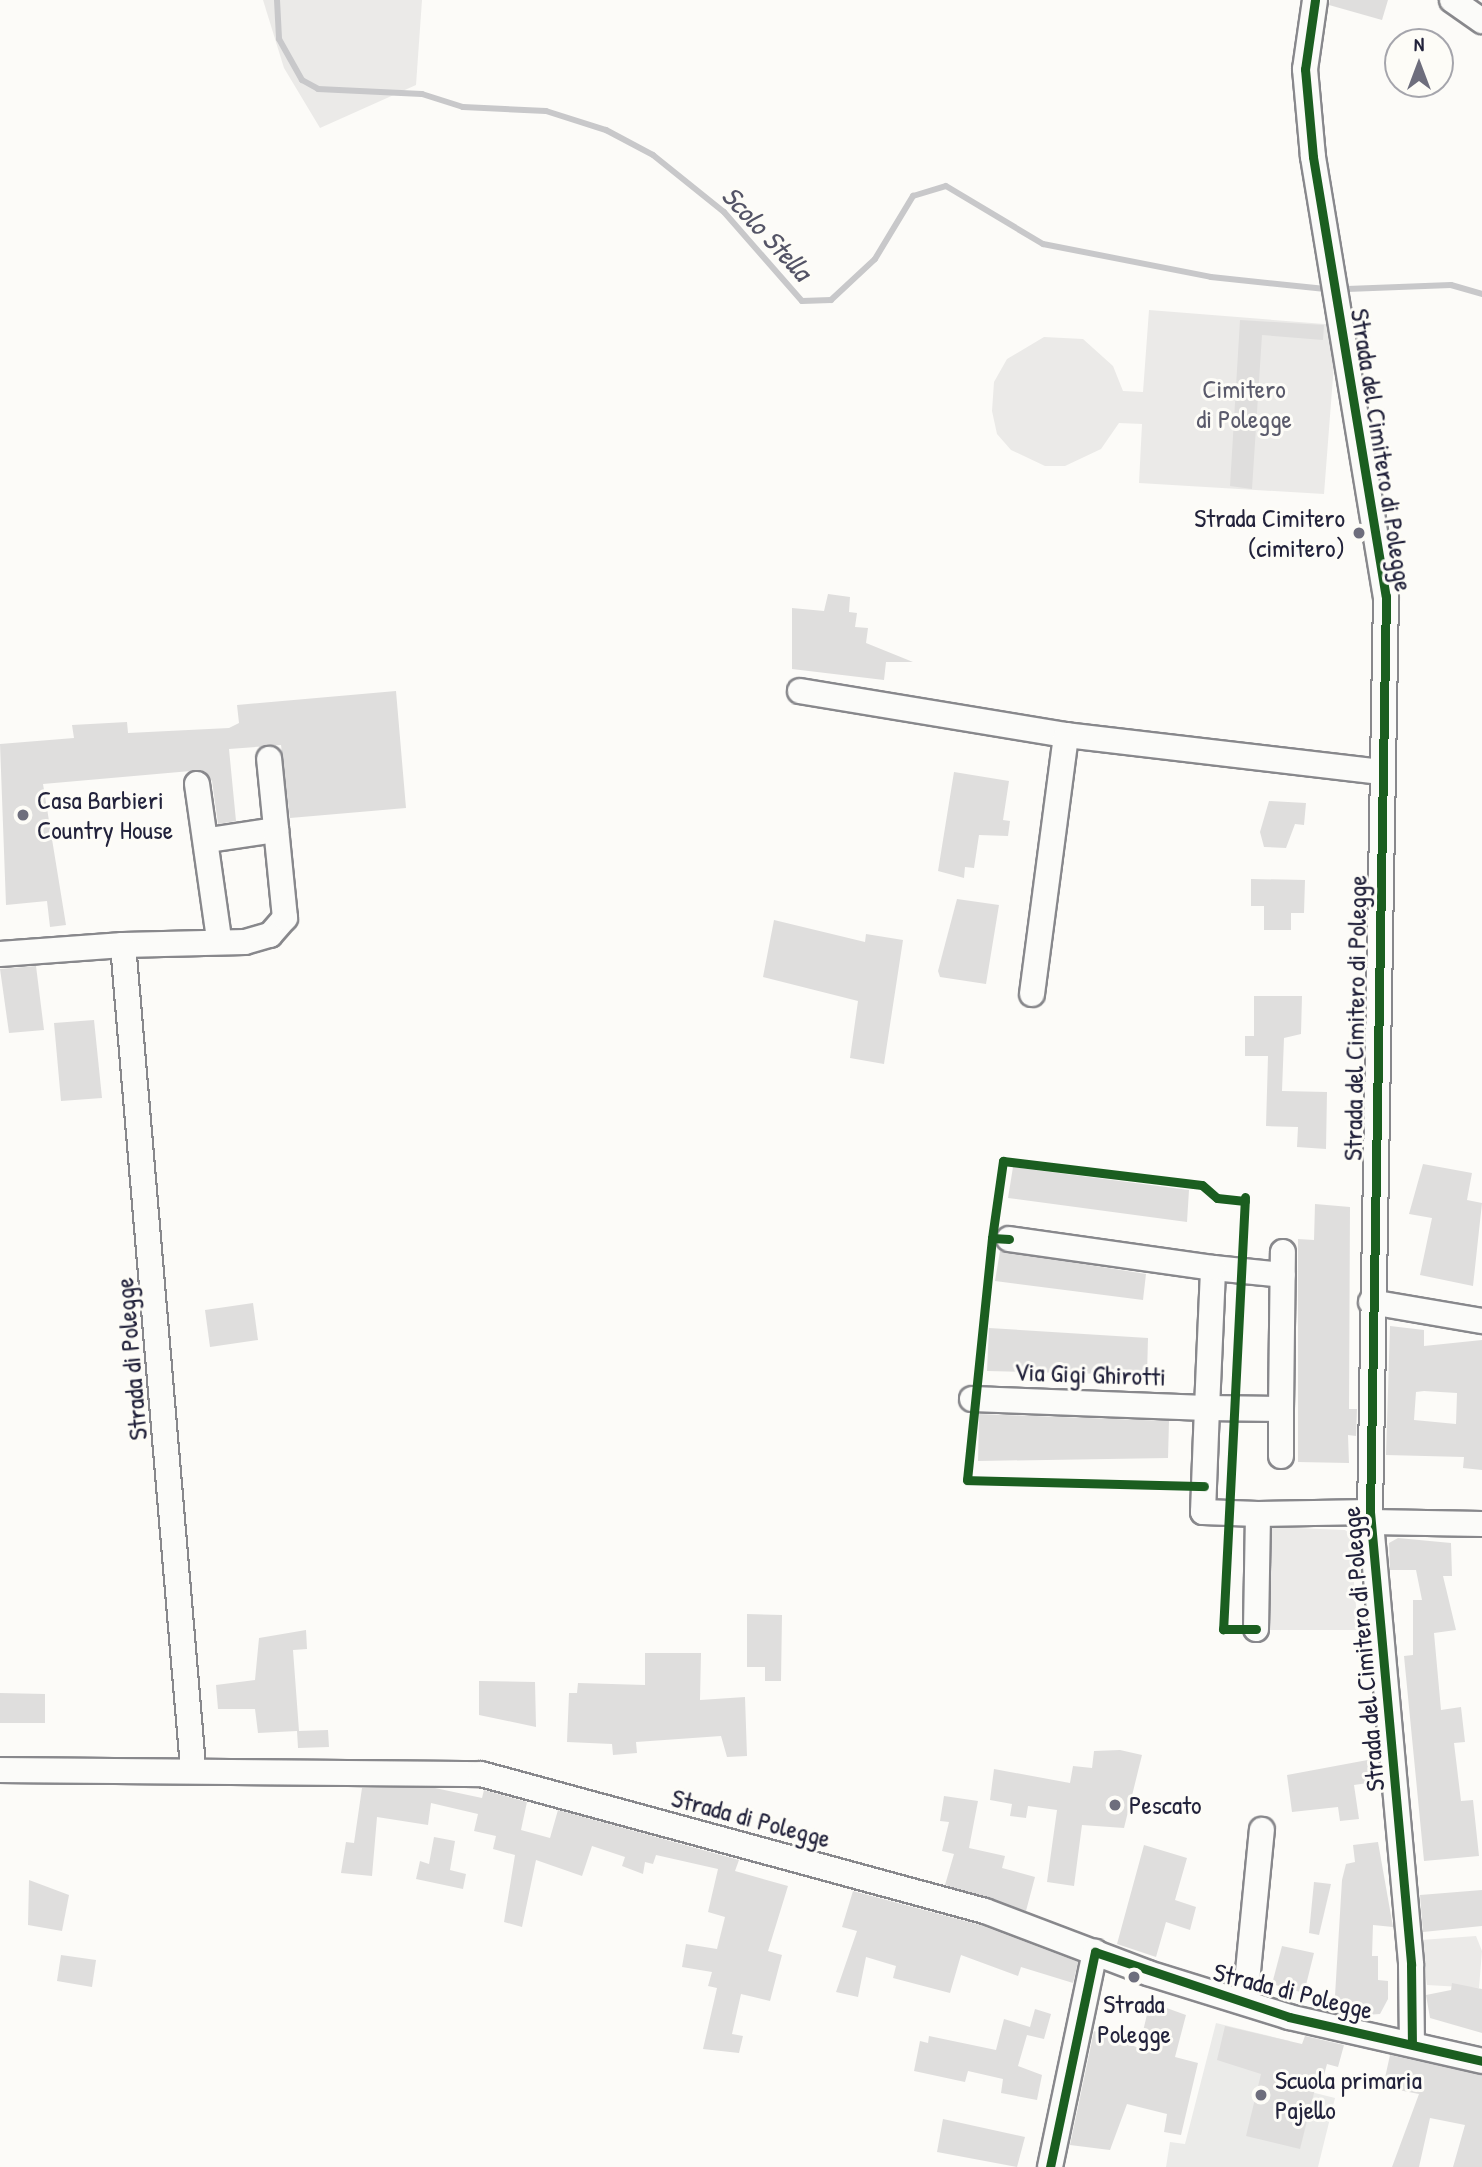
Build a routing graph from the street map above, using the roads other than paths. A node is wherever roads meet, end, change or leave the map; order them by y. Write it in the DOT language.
graph roads {
  1 [pos="1315,0"];
  2 [pos="1452,0"];
  3 [pos="1482,21"];
  4 [pos="800,691"];
  5 [pos="1066,735"];
  6 [pos="269,759"];
  7 [pos="1380,772"];
  8 [pos="197,784"];
  9 [pos="276,830"];
  10 [pos="209,840"];
  11 [pos="219,939"];
  12 [pos="123,945"];
  13 [pos="0,954"];
  14 [pos="1032,994"];
  15 [pos="1009,1239"];
  16 [pos="1213,1268"];
  17 [pos="1371,1302"];
  18 [pos="1482,1321"];
  19 [pos="972,1399"];
  20 [pos="1207,1408"];
  21 [pos="1281,1409"];
  22 [pos="1281,1456"];
  23 [pos="1258,1514"];
  24 [pos="1371,1517"];
  25 [pos="1482,1524"];
  26 [pos="1256,1629"];
  27 [pos="193,1767"];
  28 [pos="0,1770"];
  29 [pos="1262,1830"];
  30 [pos="1095,1952"];
  31 [pos="1245,2002"];
  32 [pos="1412,2042"];
  33 [pos="1482,2061"];
  34 [pos="1050,2167"];
  1 -- 7 [label="street, Strada del Cimitero di Polegge"];
  2 -- 3 [label="street"];
  4 -- 5 [label="street"];
  5 -- 7 [label="street"];
  5 -- 14 [label="street"];
  6 -- 9 [label="street"];
  7 -- 17 [label="street, Strada del Cimitero di Polegge"];
  8 -- 10 [label="street"];
  9 -- 10 [label="street"];
  9 -- 11 [label="street"];
  10 -- 11 [label="street"];
  11 -- 12 [label="street"];
  12 -- 13 [label="street"];
  12 -- 27 [label="street, Strada di Polegge"];
  15 -- 16 [label="street"];
  16 -- 20 [label="street"];
  16 -- 21 [label="street"];
  17 -- 18 [label="street"];
  17 -- 24 [label="street, Strada del Cimitero di Polegge"];
  19 -- 20 [label="street, Via Gigi Ghirotti"];
  20 -- 21 [label="street, Via Gigi Ghirotti"];
  20 -- 23 [label="street"];
  21 -- 22 [label="street"];
  23 -- 24 [label="street"];
  23 -- 26 [label="street"];
  24 -- 25 [label="street, Strada del Cimitero di Polegge"];
  24 -- 32 [label="street, Strada del Cimitero di Polegge"];
  27 -- 28 [label="street, Strada di Polegge"];
  27 -- 30 [label="street, Strada di Polegge"];
  29 -- 31 [label="street"];
  30 -- 31 [label="street, Strada di Polegge"];
  30 -- 34 [label="street"];
  31 -- 32 [label="street, Strada di Polegge"];
  32 -- 33 [label="street, Strada di Polegge"];
}
